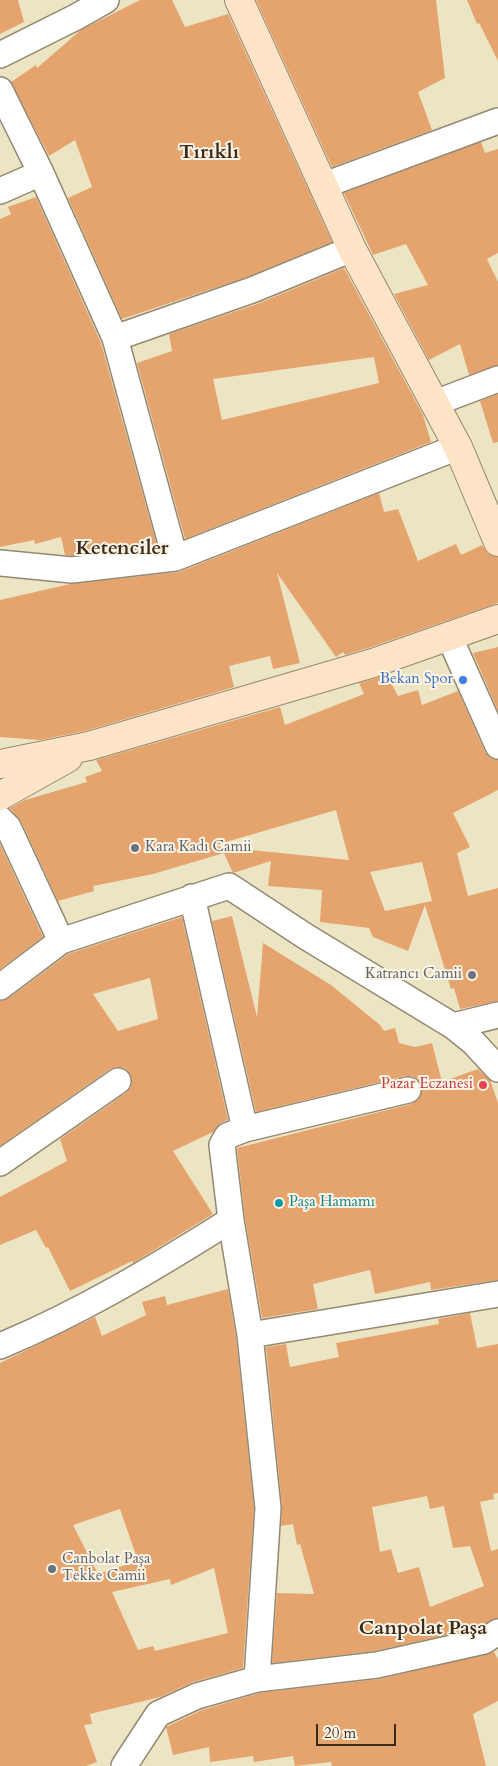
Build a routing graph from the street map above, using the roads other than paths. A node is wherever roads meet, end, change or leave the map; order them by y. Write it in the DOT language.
graph roads {
  1 [pos="106,0"];
  2 [pos="240,0"];
  3 [pos="0,54"];
  4 [pos="0,90"];
  5 [pos="498,121"];
  6 [pos="41,173"];
  7 [pos="322,186"];
  8 [pos="0,192"];
  9 [pos="352,249"];
  10 [pos="116,338"];
  11 [pos="498,378"];
  12 [pos="435,403"];
  13 [pos="458,447"];
  14 [pos="498,542"];
  15 [pos="175,558"];
  16 [pos="0,563"];
  17 [pos="498,619"];
  18 [pos="449,636"];
  19 [pos="89,746"];
  20 [pos="498,746"];
  21 [pos="0,764"];
  22 [pos="0,796"];
  23 [pos="0,819"];
  24 [pos="192,897"];
  25 [pos="61,941"];
  26 [pos="0,987"];
  27 [pos="498,1015"];
  28 [pos="453,1026"];
  29 [pos="498,1069"];
  30 [pos="118,1081"];
  31 [pos="408,1090"];
  32 [pos="245,1128"];
  33 [pos="0,1163"];
  34 [pos="231,1220"];
  35 [pos="498,1294"];
  36 [pos="250,1335"];
  37 [pos="0,1346"];
  38 [pos="498,1632"];
  39 [pos="257,1679"];
  40 [pos="124,1766"];
  1 -- 3 [label="street"];
  2 -- 7 [label="main road"];
  4 -- 6 [label="street"];
  5 -- 7 [label="street"];
  6 -- 8 [label="street"];
  6 -- 10 [label="street"];
  7 -- 9 [label="main road"];
  9 -- 10 [label="street"];
  9 -- 12 [label="main road"];
  10 -- 15 [label="street"];
  11 -- 12 [label="street"];
  12 -- 13 [label="main road"];
  13 -- 14 [label="main road"];
  13 -- 15 [label="street"];
  15 -- 16 [label="street"];
  17 -- 18 [label="main road"];
  18 -- 19 [label="main road"];
  18 -- 20 [label="street"];
  19 -- 21 [label="main road"];
  19 -- 22 [label="main road"];
  23 -- 25 [label="street"];
  24 -- 25 [label="street"];
  24 -- 28 [label="street"];
  24 -- 32 [label="street"];
  25 -- 26 [label="street"];
  27 -- 28 [label="street"];
  28 -- 29 [label="street"];
  30 -- 33 [label="street"];
  31 -- 32 [label="street"];
  32 -- 34 [label="street"];
  34 -- 36 [label="street"];
  34 -- 37 [label="street"];
  35 -- 36 [label="street"];
  36 -- 39 [label="street"];
  38 -- 39 [label="street"];
  39 -- 40 [label="street"];
}
